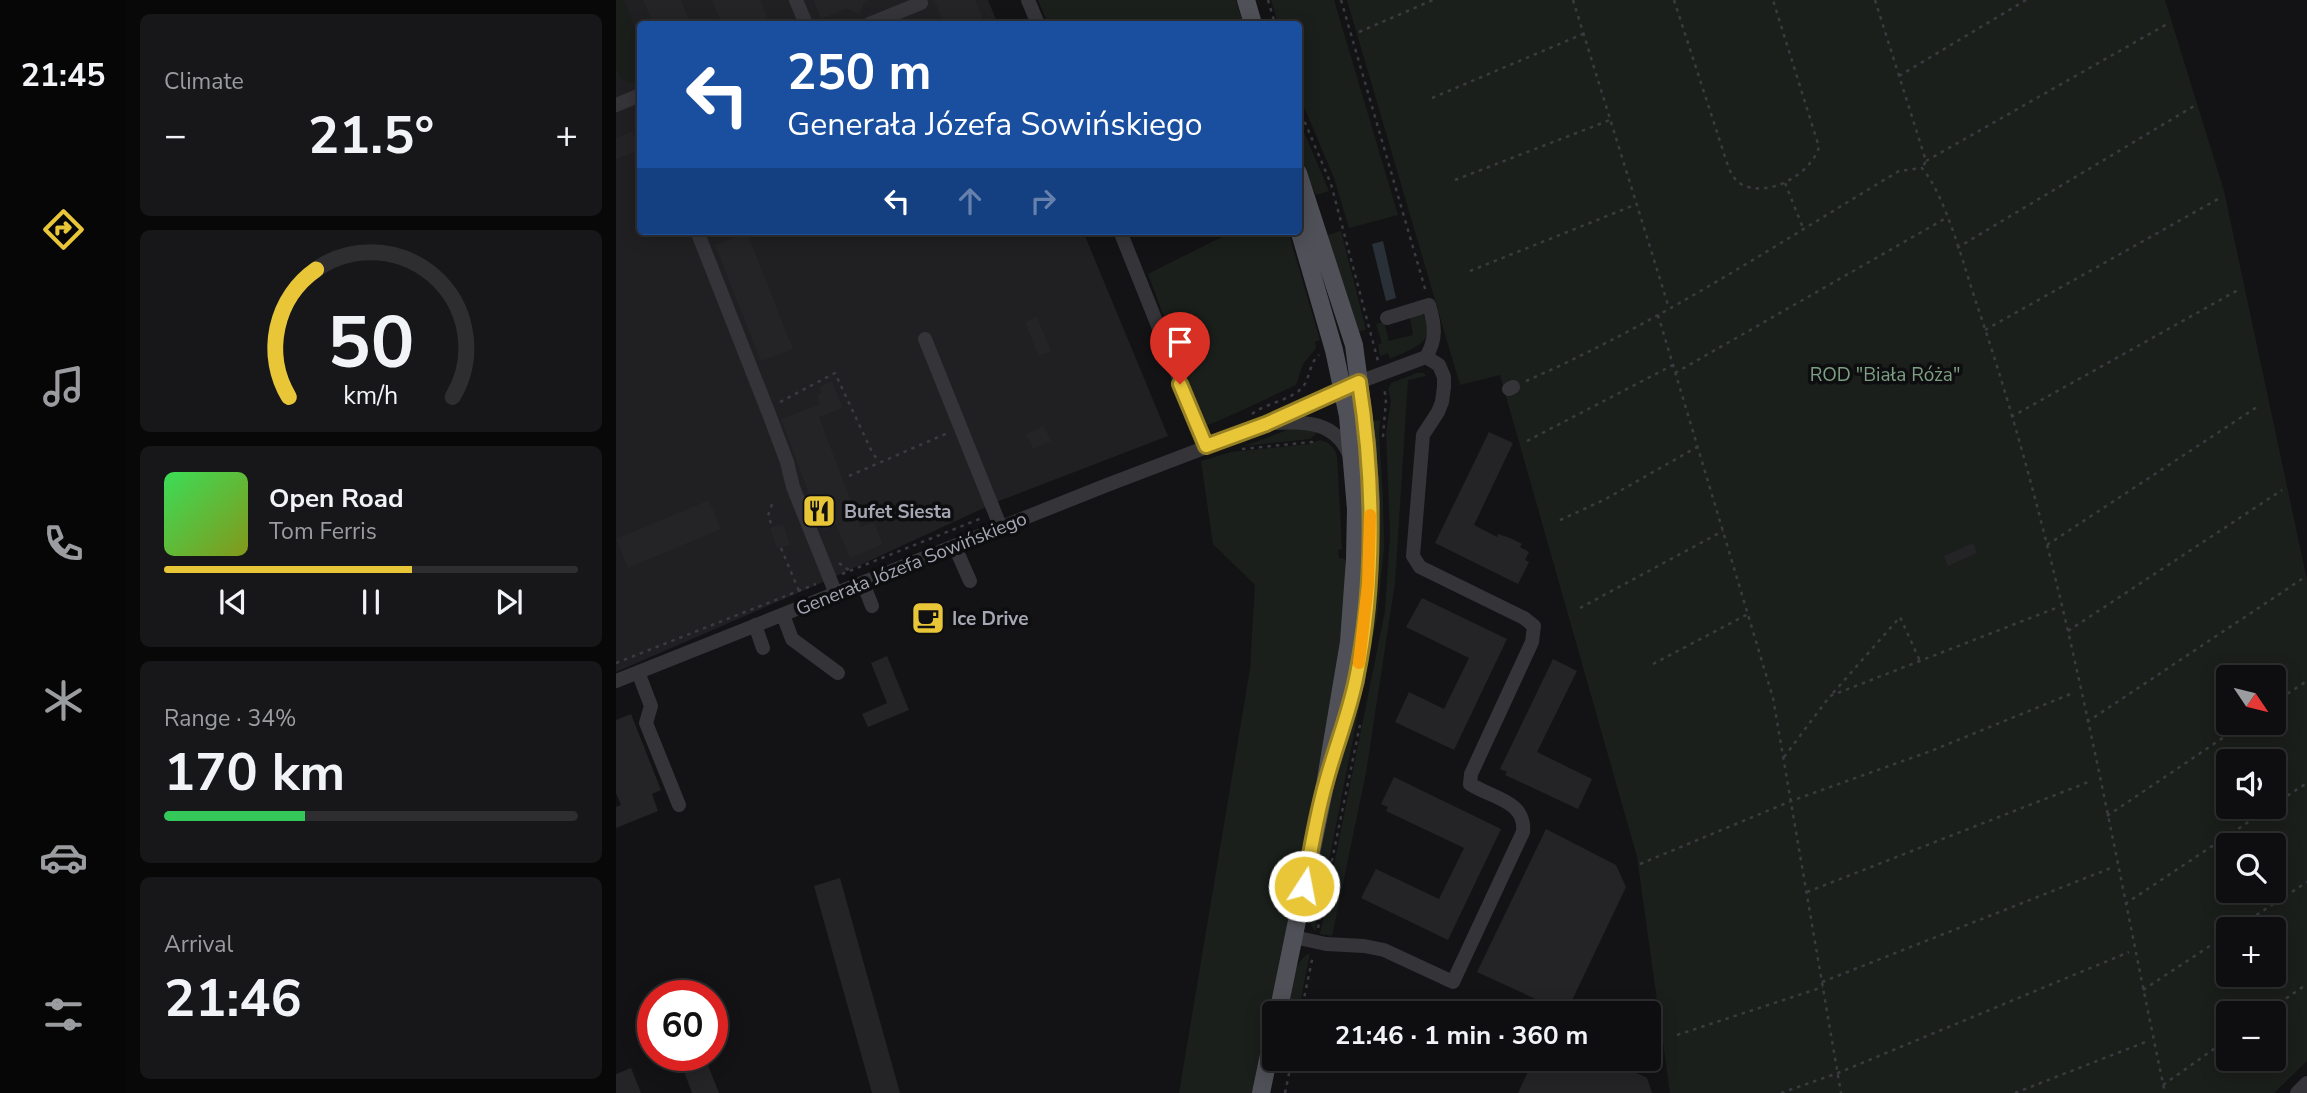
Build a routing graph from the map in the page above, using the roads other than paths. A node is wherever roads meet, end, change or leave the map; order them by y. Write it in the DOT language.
graph roads {
  1 [pos="796,0"];
  2 [pos="1028,0"];
  3 [pos="920,3"];
  4 [pos="805,21"];
  5 [pos="876,21"];
  6 [pos="1037,21"];
  7 [pos="637,97"];
  8 [pos="616,105"];
  9 [pos="1302,185"];
  10 [pos="699,235"];
  11 [pos="1122,235"];
  12 [pos="1301,235"];
  13 [pos="1387,317"];
  14 [pos="925,339"];
  15 [pos="1429,359"];
  16 [pos="1350,385"];
  17 [pos="1266,424"];
  18 [pos="1206,446"];
  19 [pos="1353,463"];
  20 [pos="1001,528"];
  21 [pos="956,547"];
  22 [pos="970,581"];
  23 [pos="863,583"];
  24 [pos="836,594"];
  25 [pos="872,606"];
  26 [pos="783,615"];
  27 [pos="755,625"];
  28 [pos="763,648"];
  29 [pos="638,672"];
  30 [pos="838,673"];
  31 [pos="616,681"];
  32 [pos="1325,785"];
  33 [pos="679,805"];
  34 [pos="1294,937"];
  35 [pos="1281,1001"];
  36 [pos="1266,1071"];
  37 [pos="2307,1083"];
  38 [pos="1261,1093"];
  39 [pos="2297,1093"];
  1 -- 4 [label="street"];
  2 -- 6 [label="street"];
  3 -- 5 [label="street"];
  7 -- 8 [label="street"];
  9 -- 16 [label="main road"];
  10 -- 24 [label="street"];
  11 -- 18 [label="street"];
  12 -- 16 [label="main road"];
  13 -- 15 [label="street"];
  14 -- 20 [label="street"];
  15 -- 16 [label="street, Generała Józefa Sowińskiego"];
  15 -- 34 [label="street"];
  16 -- 17 [label="street, Generała Józefa Sowińskiego"];
  16 -- 19 [label="main road"];
  16 -- 32 [label="main road"];
  17 -- 18 [label="street, Generała Józefa Sowińskiego"];
  17 -- 19 [label="street"];
  18 -- 20 [label="street, Generała Józefa Sowińskiego"];
  19 -- 32 [label="main road"];
  20 -- 21 [label="street, Generała Józefa Sowińskiego"];
  21 -- 22 [label="street"];
  21 -- 23 [label="street, Generała Józefa Sowińskiego"];
  23 -- 24 [label="street, Generała Józefa Sowińskiego"];
  23 -- 25 [label="street"];
  24 -- 26 [label="street, Generała Józefa Sowińskiego"];
  26 -- 27 [label="street, Generała Józefa Sowińskiego"];
  26 -- 30 [label="street"];
  27 -- 28 [label="street"];
  27 -- 29 [label="street, Generała Józefa Sowińskiego"];
  29 -- 31 [label="street, Generała Józefa Sowińskiego"];
  29 -- 33 [label="street"];
  32 -- 34 [label="main road"];
  34 -- 35 [label="main road"];
  36 -- 38 [label="main road"];
  37 -- 39 [label="street"];
}
